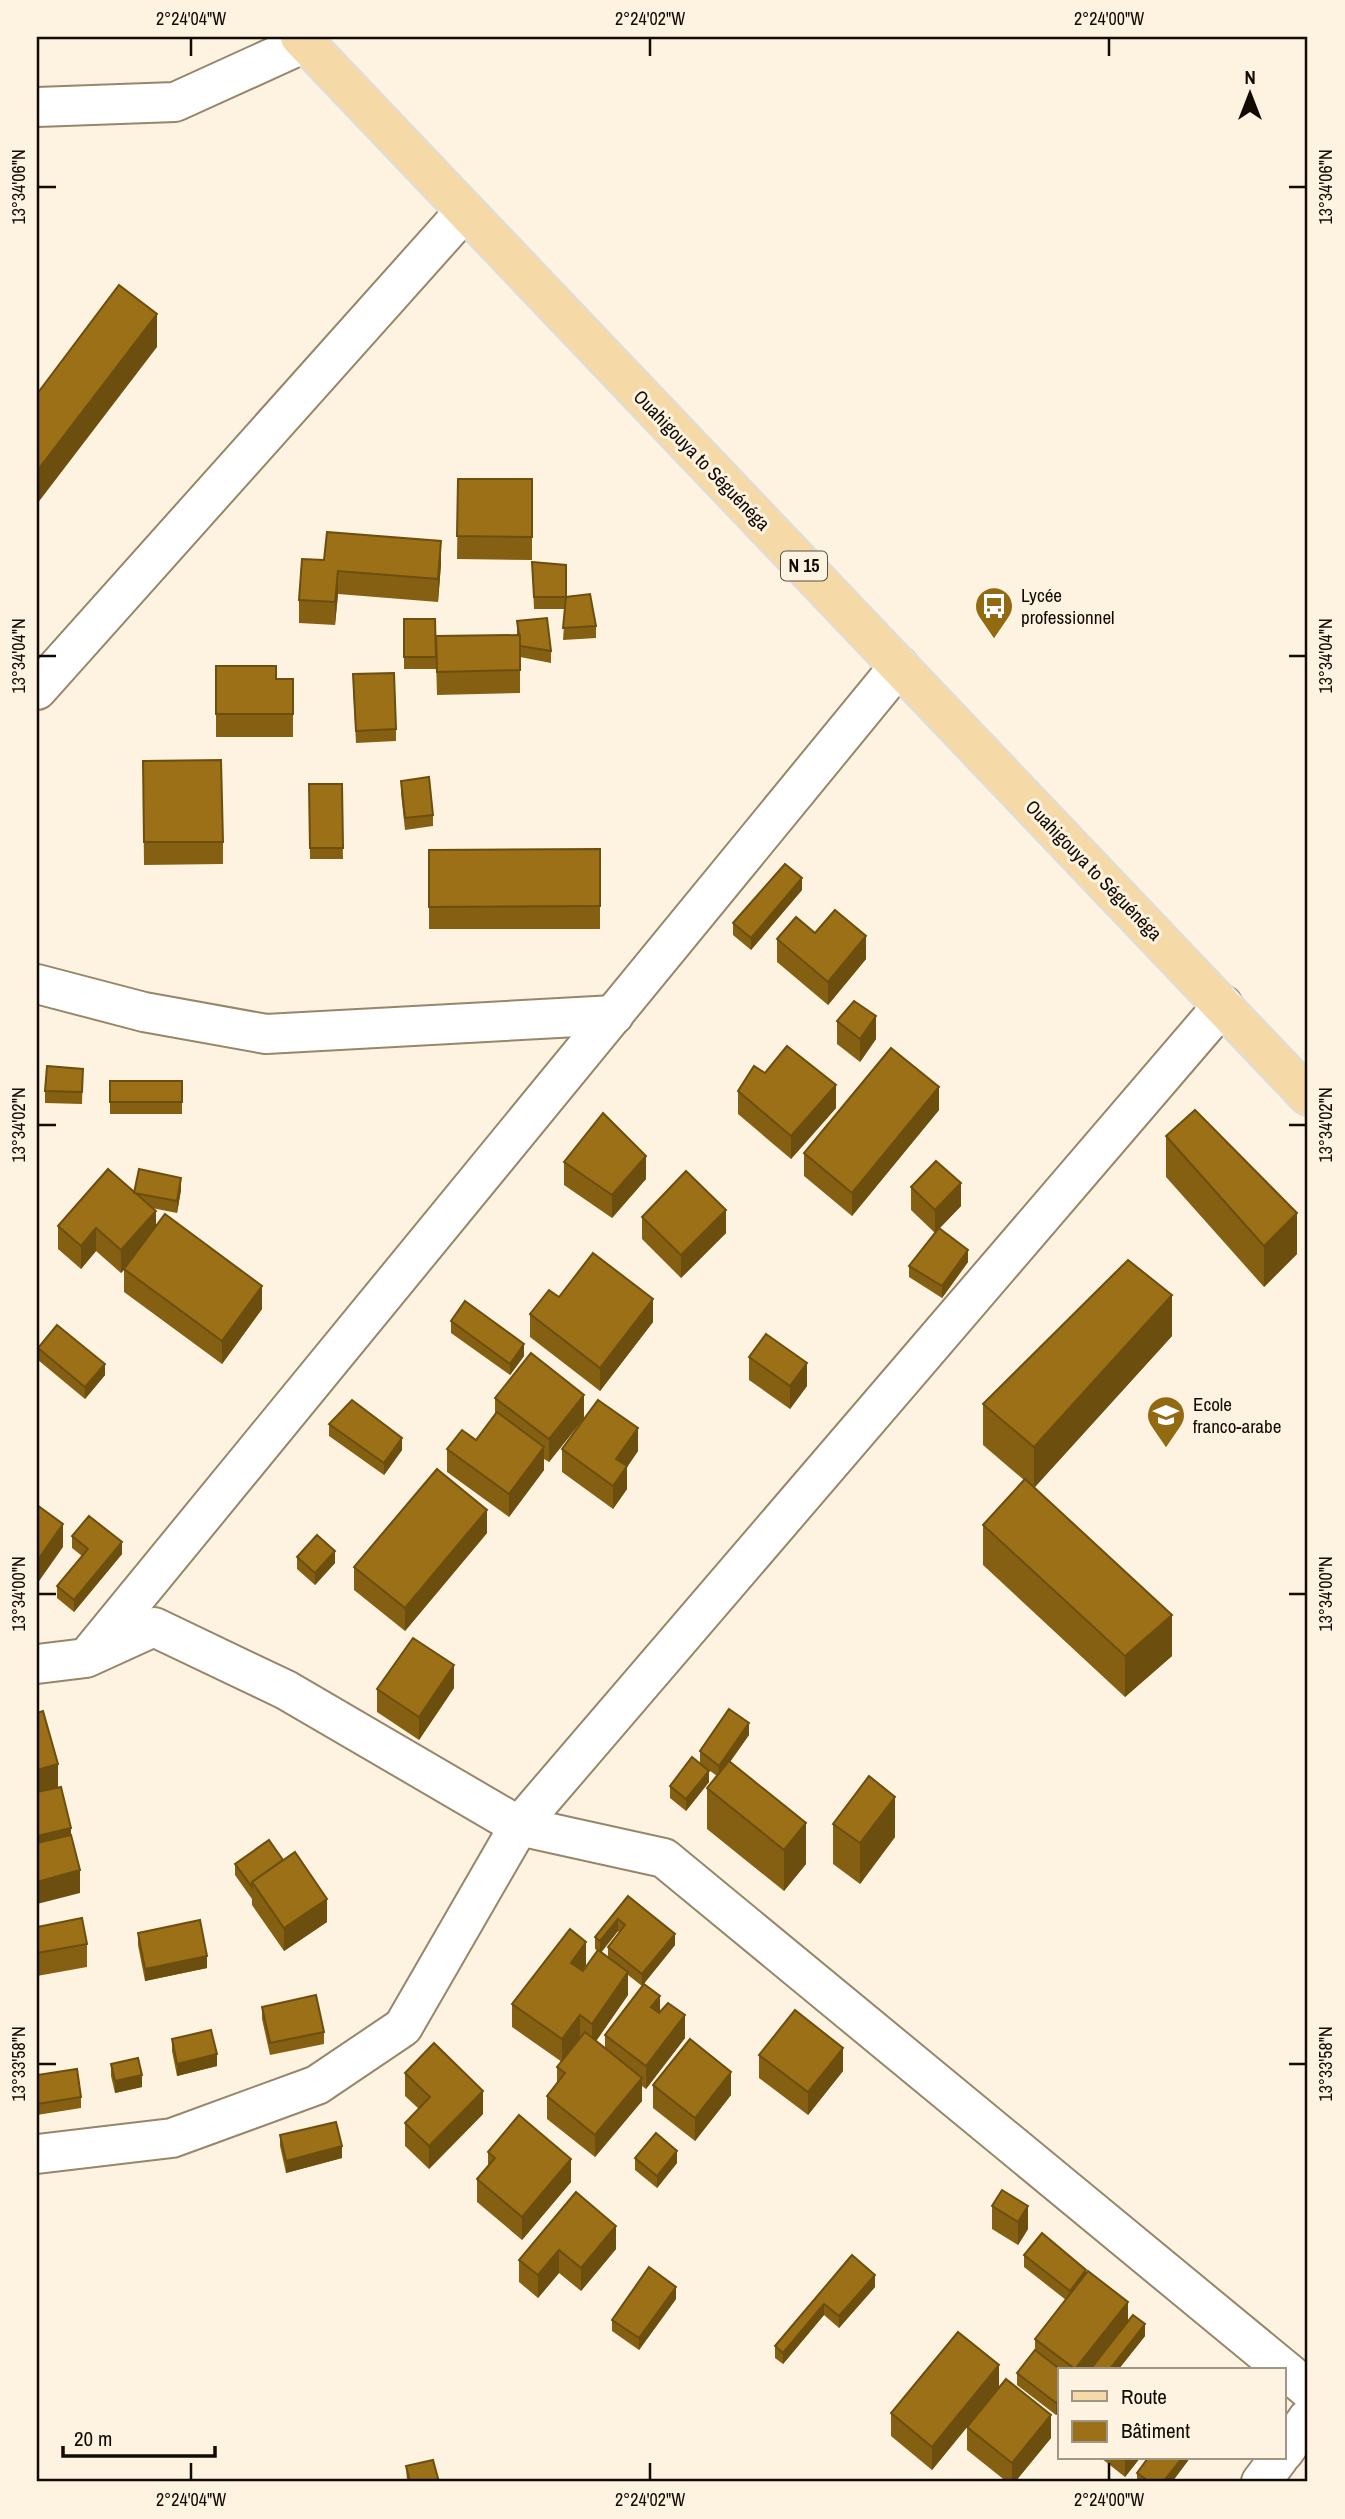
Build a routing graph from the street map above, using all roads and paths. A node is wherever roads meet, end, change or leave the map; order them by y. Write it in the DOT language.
graph roads {
  1 [pos="302,40"];
  2 [pos="37,107"];
  3 [pos="465,211"];
  4 [pos="899,666"];
  5 [pos="37,690"];
  6 [pos="37,984"];
  7 [pos="1223,1006"];
  8 [pos="614,1015"];
  9 [pos="1308,1096"];
  10 [pos="86,1658"];
  11 [pos="37,1664"];
  12 [pos="519,1826"];
  13 [pos="37,2154"];
  14 [pos="1283,2368"];
  15 [pos="1286,2371"];
  16 [pos="1308,2389"];
  17 [pos="1308,2418"];
  18 [pos="1286,2449"];
  19 [pos="1278,2460"];
  20 [pos="1261,2482"];
  1 -- 2 [label="street"];
  1 -- 3 [label="main road, Ouahigouya to Séguénéga / N 15"];
  3 -- 4 [label="main road, Ouahigouya to Séguénéga / N 15"];
  3 -- 5 [label="street"];
  4 -- 7 [label="main road, Ouahigouya to Séguénéga / N 15"];
  4 -- 8 [label="street"];
  6 -- 8 [label="street"];
  7 -- 9 [label="main road, Ouahigouya to Séguénéga / N 15"];
  7 -- 12 [label="street"];
  8 -- 10 [label="street"];
  10 -- 11 [label="street"];
  10 -- 12 [label="street"];
  12 -- 13 [label="street"];
  12 -- 14 [label="street"];
  15 -- 16 [label="street"];
  17 -- 18 [label="street"];
  19 -- 20 [label="street"];
}
